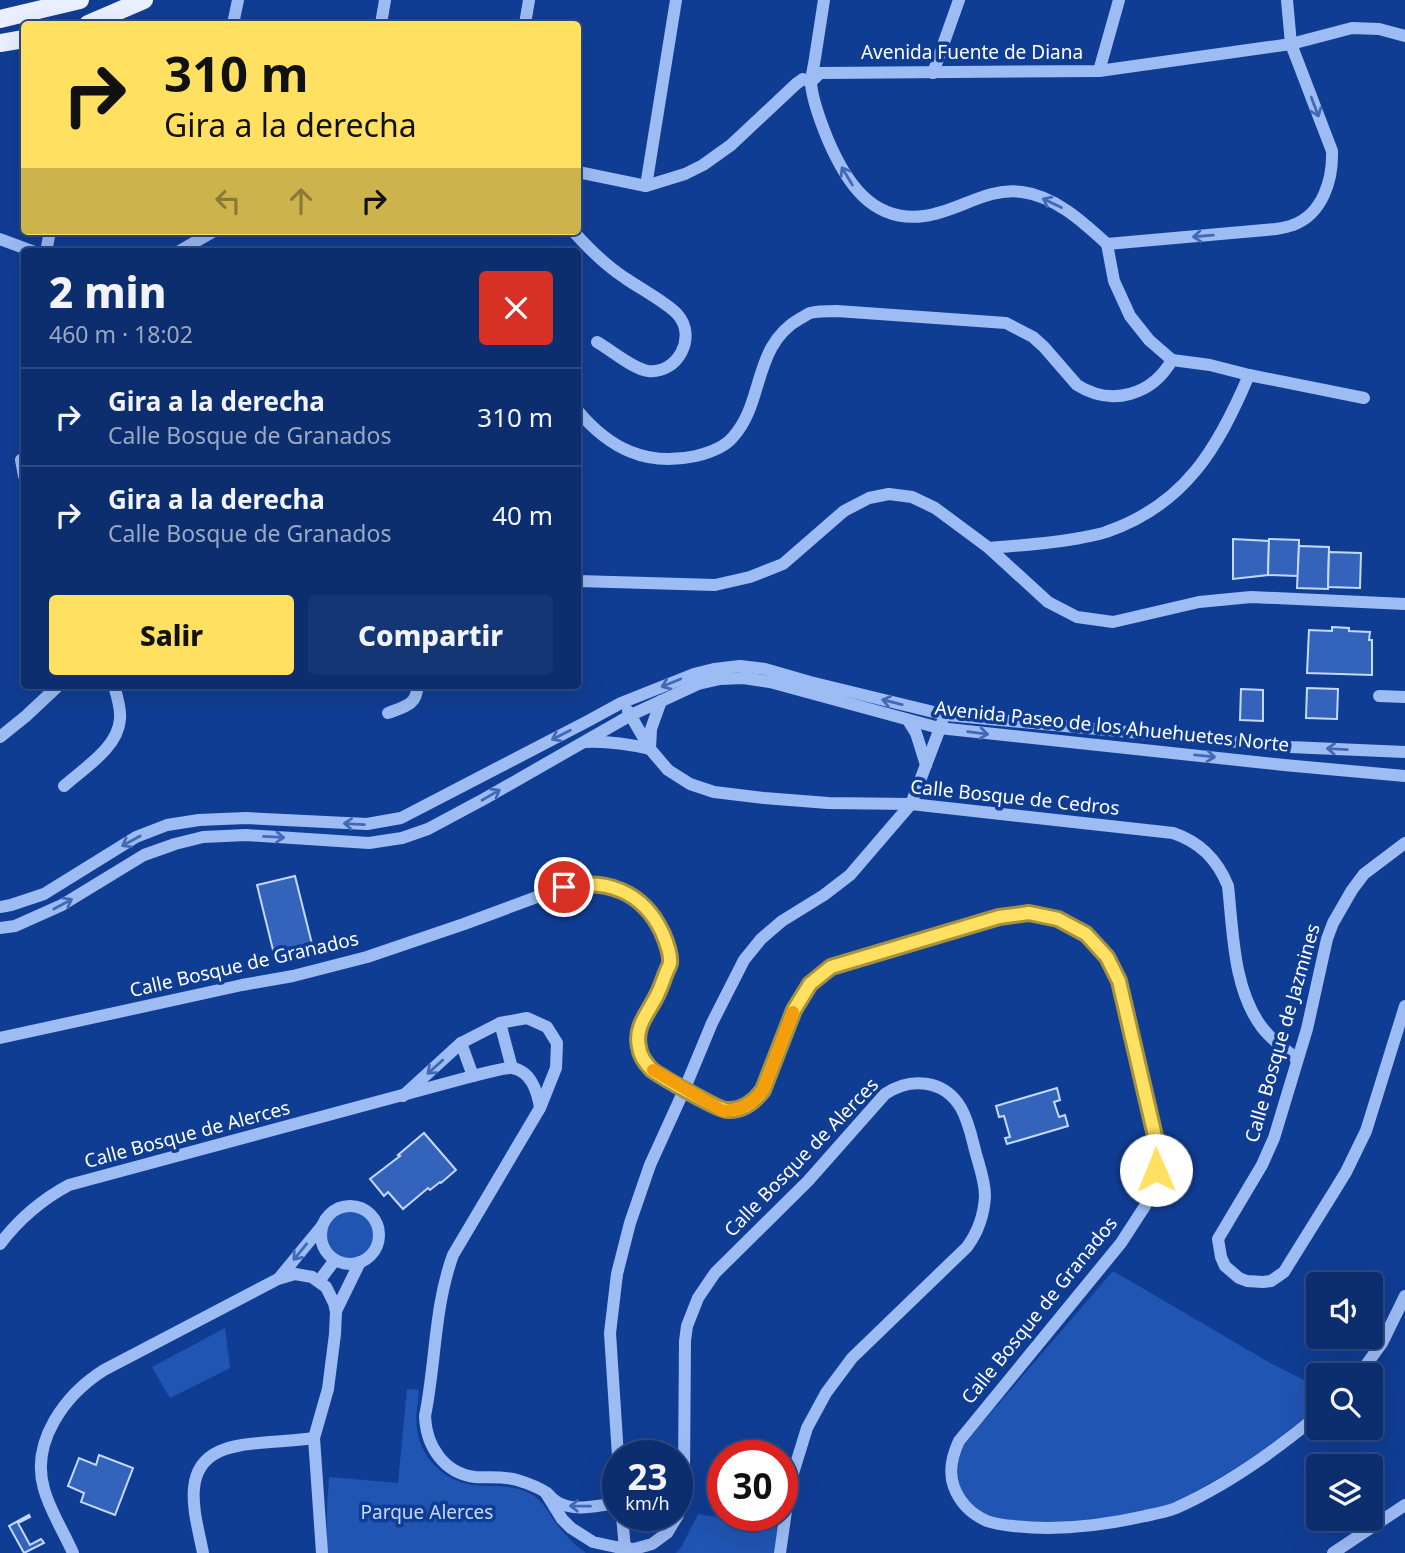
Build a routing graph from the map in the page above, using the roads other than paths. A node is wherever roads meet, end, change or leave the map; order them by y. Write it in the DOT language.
graph roads {
  1 [pos="80,0"];
  2 [pos="144,0"];
  3 [pos="238,0"];
  4 [pos="385,0"];
  5 [pos="529,0"];
  6 [pos="676,0"];
  7 [pos="824,0"];
  8 [pos="959,0"];
  9 [pos="1119,0"];
  10 [pos="1287,0"];
  11 [pos="0,19"];
  12 [pos="95,21"];
  13 [pos="234,21"];
  14 [pos="382,21"];
  15 [pos="526,21"];
  16 [pos="1405,36"];
  17 [pos="21,40"];
  18 [pos="0,43"];
  19 [pos="1291,44"];
  20 [pos="1100,71"];
  21 [pos="933,73"];
  22 [pos="811,82"];
  23 [pos="581,173"];
  24 [pos="646,186"];
  25 [pos="577,235"];
  26 [pos="0,239"];
  27 [pos="1107,244"];
  28 [pos="24,248"];
  29 [pos="597,342"];
  30 [pos="1172,360"];
  31 [pos="1249,375"];
  32 [pos="1364,398"];
  33 [pos="581,415"];
  34 [pos="989,548"];
  35 [pos="581,581"];
  36 [pos="1405,604"];
  37 [pos="55,689"];
  38 [pos="115,689"];
  39 [pos="417,689"];
  40 [pos="1379,696"];
  41 [pos="1405,697"];
  42 [pos="661,701"];
  43 [pos="621,703"];
  44 [pos="388,713"];
  45 [pos="631,715"];
  46 [pos="946,715"];
  47 [pos="908,720"];
  48 [pos="939,728"];
  49 [pos="0,737"];
  50 [pos="581,743"];
  51 [pos="650,749"];
  52 [pos="1405,752"];
  53 [pos="926,765"];
  54 [pos="1405,776"];
  55 [pos="64,786"];
  56 [pos="911,804"];
  57 [pos="1405,842"];
  58 [pos="0,907"];
  59 [pos="0,928"];
  60 [pos="1405,1006"];
  61 [pos="500,1023"];
  62 [pos="0,1038"];
  63 [pos="461,1043"];
  64 [pos="1297,1059"];
  65 [pos="512,1068"];
  66 [pos="473,1076"];
  67 [pos="685,1088"];
  68 [pos="403,1096"];
  69 [pos="540,1108"];
  70 [pos="322,1226"];
  71 [pos="0,1244"];
  72 [pos="335,1260"];
  73 [pos="360,1262"];
  74 [pos="278,1279"];
  75 [pos="319,1281"];
  76 [pos="1405,1296"];
  77 [pos="336,1312"];
  78 [pos="1367,1363"];
  79 [pos="1306,1425"];
  80 [pos="314,1438"];
  81 [pos="617,1440"];
  82 [pos="684,1440"];
  83 [pos="546,1493"];
  84 [pos="602,1504"];
  85 [pos="1405,1505"];
  86 [pos="623,1531"];
  87 [pos="668,1531"];
  88 [pos="625,1549"];
  89 [pos="73,1553"];
  90 [pos="203,1553"];
  91 [pos="322,1553"];
  92 [pos="780,1553"];
  93 [pos="1333,1553"];
  1 -- 11 [label="main road"];
  2 -- 12 [label="main road"];
  3 -- 13 [label="street"];
  4 -- 14 [label="street"];
  5 -- 15 [label="street"];
  6 -- 24 [label="street"];
  7 -- 22 [label="street"];
  8 -- 21 [label="street"];
  9 -- 20 [label="street"];
  10 -- 19 [label="street"];
  16 -- 19 [label="street, Avenida Fuente de Diana"];
  17 -- 18 [label="main road"];
  19 -- 20 [label="street, Avenida Fuente de Diana"];
  19 -- 27 [label="street, one-way"];
  20 -- 21 [label="street, Avenida Fuente de Diana"];
  21 -- 22 [label="street, Avenida Fuente de Diana"];
  22 -- 24 [label="street, Avenida Fuente de Diana"];
  27 -- 22 [label="street, one-way"];
  23 -- 24 [label="street, Avenida Fuente de Diana"];
  25 -- 29 [label="street"];
  26 -- 28 [label="street"];
  27 -- 30 [label="street"];
  30 -- 31 [label="street"];
  30 -- 33 [label="street"];
  31 -- 32 [label="street"];
  31 -- 34 [label="street"];
  34 -- 35 [label="street"];
  34 -- 36 [label="street"];
  37 -- 49 [label="street"];
  38 -- 55 [label="street"];
  39 -- 44 [label="street"];
  40 -- 41 [label="street"];
  42 -- 45 [label="street, Avenida Paseo de los Ahuehuetes Norte"];
  42 -- 47 [label="street, Avenida Paseo de los Ahuehuetes Norte"];
  42 -- 51 [label="street"];
  43 -- 45 [label="street, Calle Bosque de Cedros"];
  46 -- 43 [label="street, Avenida Paseo de los Ahuehuetes Norte, one-way"];
  43 -- 58 [label="street, Avenida Paseo de los Ahuehuetes Norte, one-way"];
  45 -- 50 [label="street, Avenida Paseo de los Ahuehuetes Norte"];
  45 -- 51 [label="street, Calle Bosque de Cedros"];
  46 -- 48 [label="street"];
  52 -- 46 [label="street, Avenida Paseo de los Ahuehuetes Norte, one-way"];
  47 -- 48 [label="street, Avenida Paseo de los Ahuehuetes Norte"];
  47 -- 53 [label="street"];
  48 -- 53 [label="street"];
  48 -- 54 [label="street, Avenida Paseo de los Ahuehuetes Norte, one-way"];
  50 -- 51 [label="street"];
  59 -- 50 [label="street, Avenida Paseo de los Ahuehuetes Norte, one-way"];
  51 -- 56 [label="street, Calle Bosque de Cedros"];
  53 -- 56 [label="street"];
  56 -- 64 [label="street, Calle Bosque de Cedros"];
  56 -- 67 [label="street"];
  57 -- 64 [label="street, Calle Bosque de Jazmines"];
  60 -- 64 [label="street, Calle Bosque de Jazmines"];
  61 -- 63 [label="street, Calle Bosque de Alerces"];
  61 -- 65 [label="street"];
  61 -- 69 [label="street, Calle Bosque de Alerces"];
  62 -- 67 [label="street, Calle Bosque de Granados"];
  63 -- 66 [label="street"];
  63 -- 68 [label="street, Calle Bosque de Alerces, one-way"];
  65 -- 66 [label="street, Calle Bosque de Alerces"];
  65 -- 69 [label="street"];
  66 -- 68 [label="street, Calle Bosque de Alerces"];
  67 -- 79 [label="street, Calle Bosque de Granados"];
  67 -- 81 [label="street"];
  68 -- 71 [label="street, Calle Bosque de Alerces"];
  69 -- 83 [label="street, Calle Bosque de Alerces"];
  70 -- 72 [label="street"];
  70 -- 73 [label="street"];
  70 -- 74 [label="street, one-way"];
  72 -- 73 [label="street"];
  72 -- 75 [label="street"];
  73 -- 77 [label="street"];
  74 -- 75 [label="street"];
  74 -- 89 [label="street"];
  75 -- 77 [label="street"];
  76 -- 78 [label="street"];
  77 -- 80 [label="street"];
  80 -- 90 [label="street"];
  80 -- 91 [label="street"];
  82 -- 92 [label="street, Calle Bosque de Alerces"];
  84 -- 83 [label="street, Calle Bosque de Alerces, one-way"];
  83 -- 88 [label="street, Calle Bosque de Alerces"];
  85 -- 93 [label="street"];
  86 -- 88 [label="street"];
  87 -- 88 [label="street, Calle Bosque de Alerces"];
}
